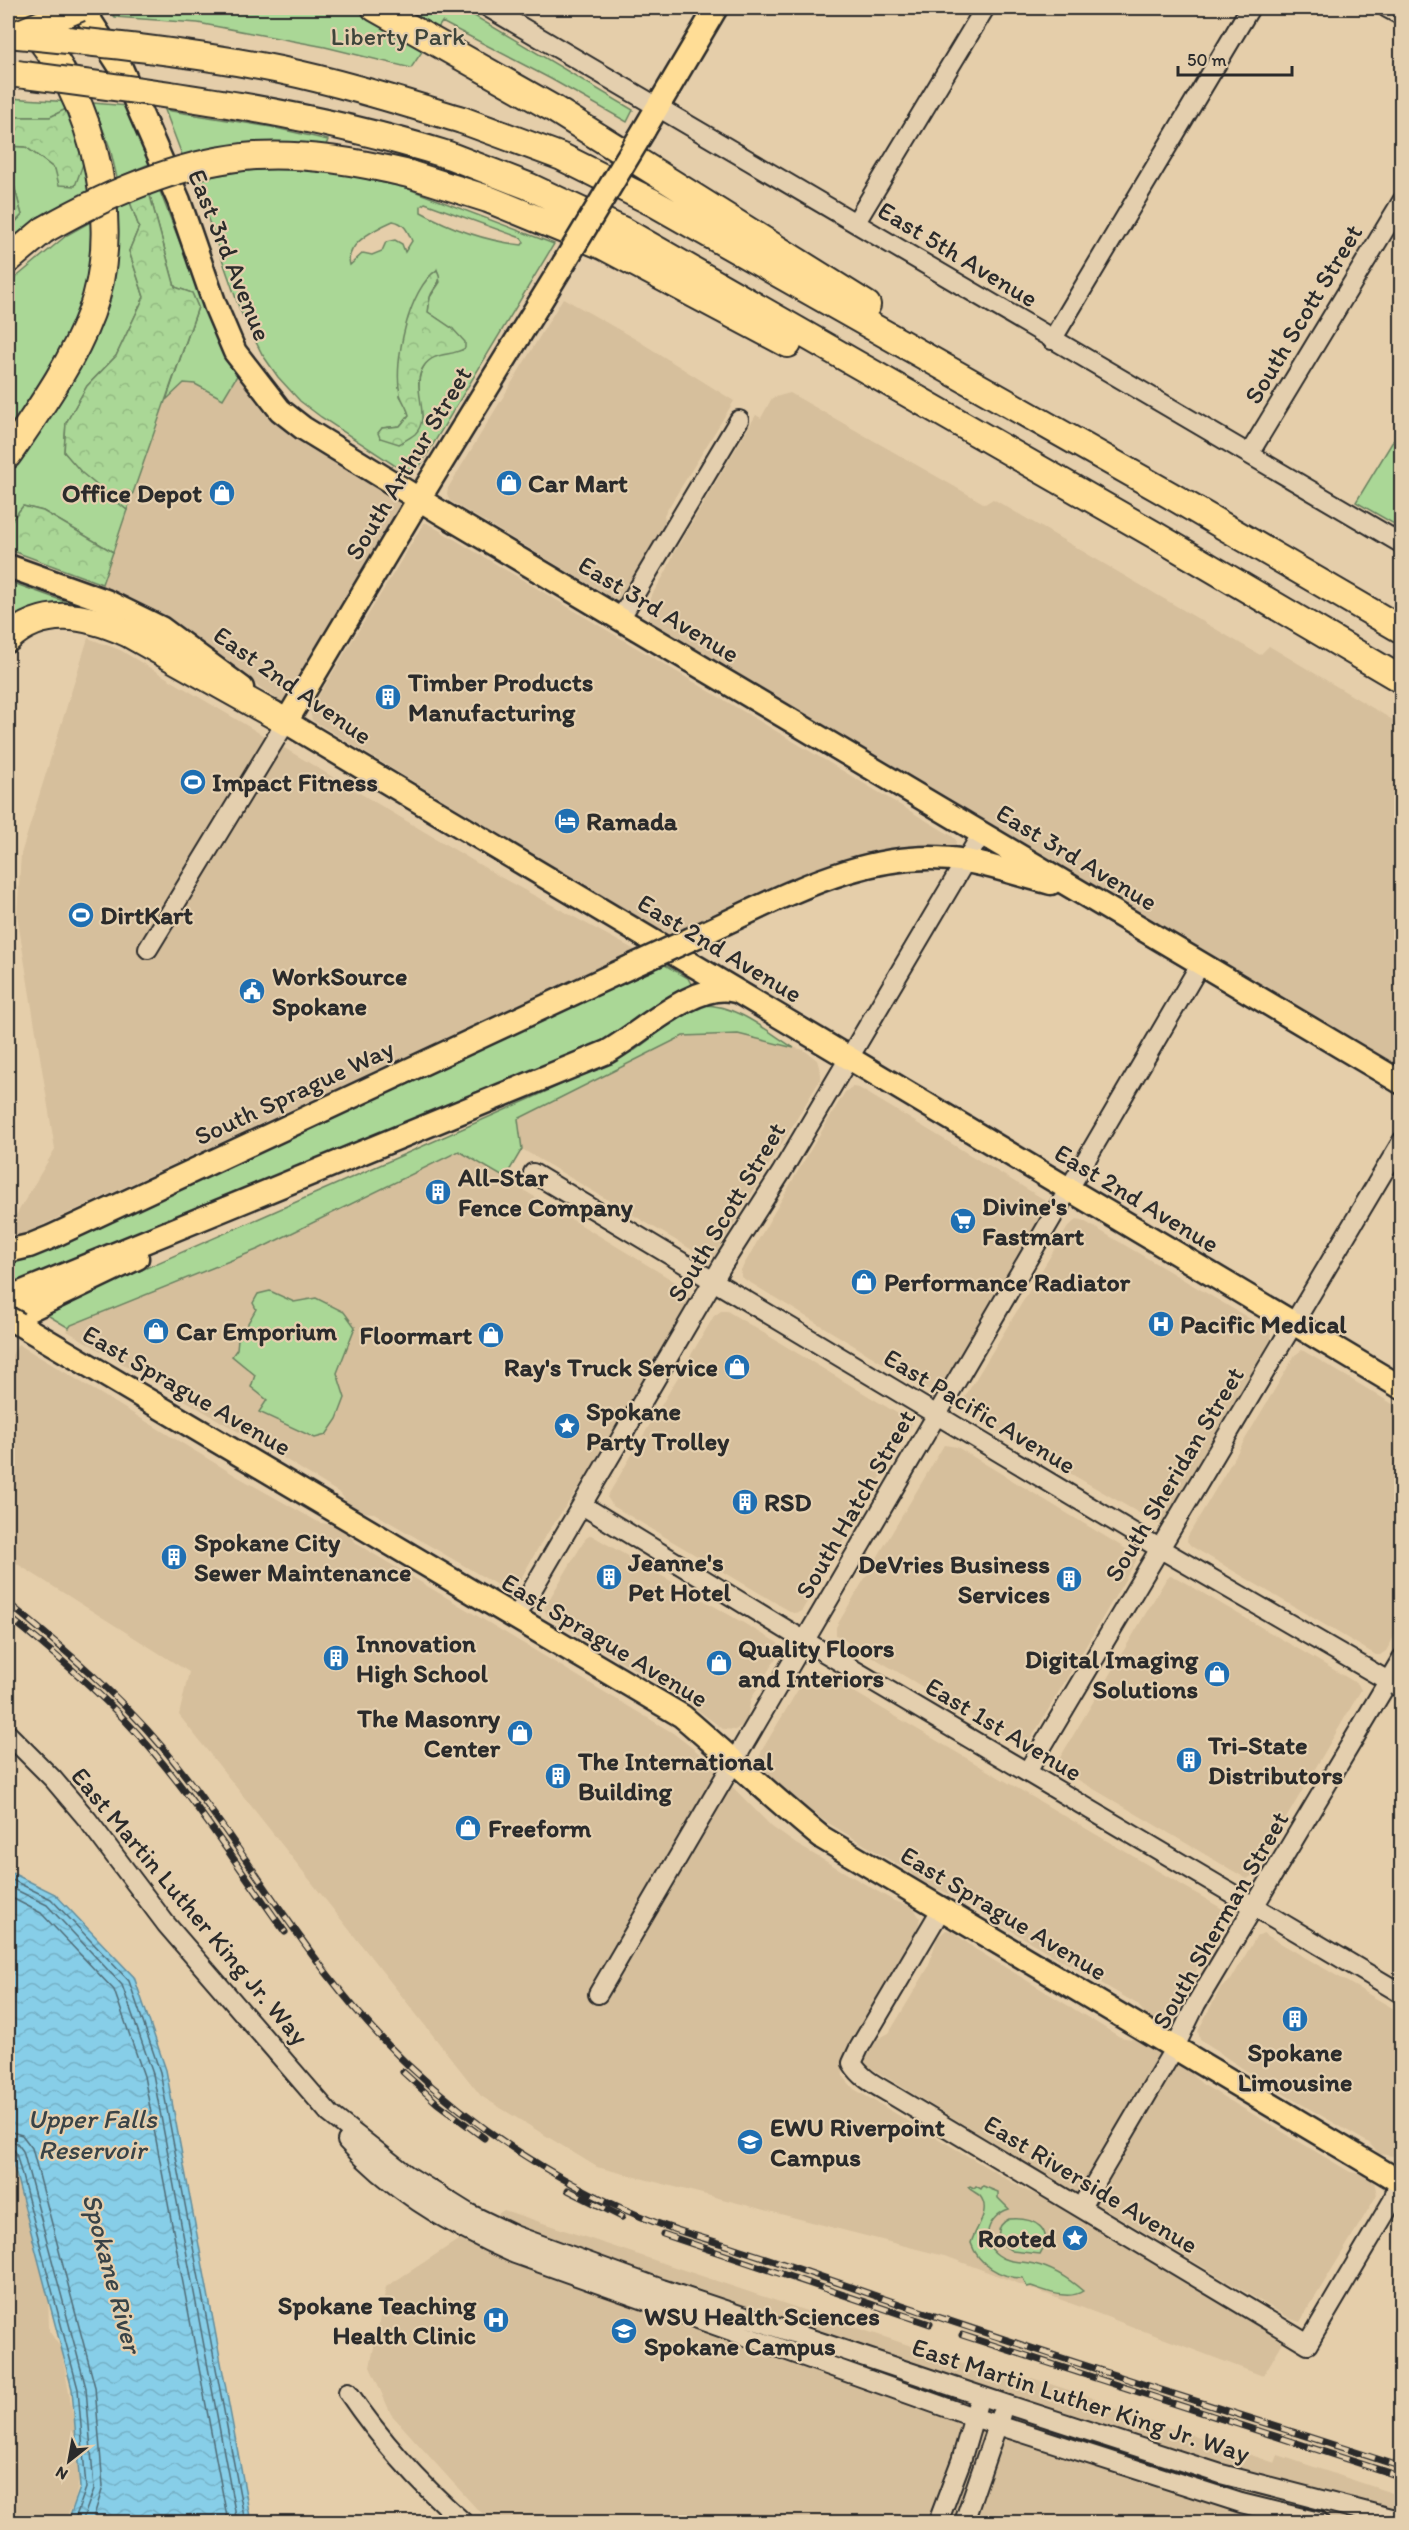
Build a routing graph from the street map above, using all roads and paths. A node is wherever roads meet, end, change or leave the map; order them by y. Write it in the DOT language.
graph roads {
  1 [pos="9,8"];
  2 [pos="81,8"];
  3 [pos="375,8"];
  4 [pos="489,8"];
  5 [pos="716,8"];
  6 [pos="985,8"];
  7 [pos="1250,8"];
  8 [pos="1387,8"];
  9 [pos="1401,16"];
  10 [pos="8,36"];
  11 [pos="12,74"];
  12 [pos="657,106"];
  13 [pos="1401,201"];
  14 [pos="856,222"];
  15 [pos="8,260"];
  16 [pos="1052,340"];
  17 [pos="739,420"];
  18 [pos="1249,454"];
  19 [pos="8,455"];
  20 [pos="1170,495"];
  21 [pos="419,499"];
  22 [pos="1155,535"];
  23 [pos="1401,544"];
  24 [pos="8,566"];
  25 [pos="620,619"];
  26 [pos="1401,630"];
  27 [pos="8,639"];
  28 [pos="1401,680"];
  29 [pos="285,722"];
  30 [pos="982,833"];
  31 [pos="965,861"];
  32 [pos="1078,890"];
  33 [pos="148,949"];
  34 [pos="1201,963"];
  35 [pos="737,992"];
  36 [pos="848,1059"];
  37 [pos="1401,1083"];
  38 [pos="1401,1141"];
  39 [pos="533,1173"];
  40 [pos="1068,1191"];
  41 [pos="182,1225"];
  42 [pos="8,1251"];
  43 [pos="713,1282"];
  44 [pos="8,1298"];
  45 [pos="11,1320"];
  46 [pos="1293,1323"];
  47 [pos="1401,1388"];
  48 [pos="937,1414"];
  49 [pos="582,1505"];
  50 [pos="1160,1548"];
  51 [pos="515,1619"];
  52 [pos="804,1641"];
  53 [pos="1401,1658"];
  54 [pos="1394,1685"];
  55 [pos="8,1734"];
  56 [pos="734,1760"];
  57 [pos="1027,1772"];
  58 [pos="1255,1907"];
  59 [pos="942,1908"];
  60 [pos="598,1994"];
  61 [pos="1401,1994"];
  62 [pos="1174,2049"];
  63 [pos="330,2114"];
  64 [pos="1400,2179"];
  65 [pos="1081,2207"];
  66 [pos="348,2392"];
  67 [pos="980,2396"];
  68 [pos="1005,2404"];
  69 [pos="973,2417"];
  70 [pos="997,2425"];
  71 [pos="1401,2521"];
  72 [pos="463,2523"];
  73 [pos="938,2523"];
  74 [pos="964,2523"];
  75 [pos="1319,2523"];
  1 -- 19 [label="highway"];
  2 -- 10 [label="highway, bridge"];
  2 -- 21 [label="main road, East 3rd Avenue"];
  3 -- 20 [label="highway"];
  4 -- 12 [label="street, East 5th Avenue"];
  5 -- 12 [label="main road, South Arthur Street"];
  6 -- 14 [label="street"];
  7 -- 16 [label="street"];
  8 -- 9 [label="street"];
  10 -- 20 [label="highway, bridge"];
  11 -- 22 [label="highway, bridge"];
  12 -- 14 [label="street, East 5th Avenue"];
  12 -- 21 [label="main road, South Arthur Street, bridge"];
  13 -- 18 [label="street, South Scott Street"];
  14 -- 16 [label="street, East 5th Avenue"];
  15 -- 22 [label="highway, bridge"];
  16 -- 18 [label="street, East 5th Avenue"];
  17 -- 25 [label="street"];
  18 -- 23 [label="street, East 5th Avenue"];
  20 -- 26 [label="highway"];
  21 -- 25 [label="main road, East 3rd Avenue"];
  21 -- 29 [label="main road, South Arthur Street"];
  22 -- 28 [label="highway"];
  24 -- 29 [label="main road, East 2nd Avenue"];
  25 -- 30 [label="main road, East 3rd Avenue"];
  27 -- 29 [label="highway"];
  29 -- 33 [label="street, South Arthur Street"];
  29 -- 35 [label="main road, East 2nd Avenue"];
  30 -- 31 [label="street, South Scott Street"];
  30 -- 32 [label="main road, East 3rd Avenue"];
  31 -- 32 [label="main road, South Sprague Way"];
  31 -- 36 [label="street, South Scott Street"];
  31 -- 42 [label="main road, South Sprague Way, bridge"];
  32 -- 34 [label="main road, East 3rd Avenue"];
  34 -- 37 [label="main road, East 3rd Avenue"];
  34 -- 40 [label="street, South Hatch Street"];
  35 -- 36 [label="main road, East 2nd Avenue"];
  35 -- 41 [label="main road"];
  36 -- 40 [label="main road, East 2nd Avenue"];
  36 -- 43 [label="street, South Scott Street"];
  38 -- 46 [label="street, South Sheridan Street"];
  39 -- 43 [label="street, East Pacific Avenue"];
  40 -- 46 [label="main road, East 2nd Avenue"];
  40 -- 48 [label="street, South Hatch Street"];
  41 -- 44 [label="main road"];
  41 -- 45 [label="main road"];
  43 -- 48 [label="street, East Pacific Avenue"];
  43 -- 49 [label="street, South Scott Street"];
  45 -- 51 [label="main road, East Sprague Avenue"];
  46 -- 47 [label="main road, East 2nd Avenue"];
  46 -- 50 [label="street, South Sheridan Street"];
  48 -- 50 [label="street, East Pacific Avenue"];
  48 -- 52 [label="street, South Hatch Street"];
  49 -- 51 [label="street, South Scott Street"];
  49 -- 52 [label="street, East 1st Avenue"];
  50 -- 54 [label="street, East Pacific Avenue"];
  50 -- 57 [label="street, South Sheridan Street"];
  51 -- 56 [label="main road, East Sprague Avenue"];
  52 -- 56 [label="street, South Hatch Street"];
  52 -- 57 [label="street, East 1st Avenue"];
  53 -- 54 [label="street, South Sherman Street"];
  54 -- 58 [label="street, South Sherman Street"];
  55 -- 63 [label="street, East Martin Luther King Jr. Way"];
  56 -- 59 [label="main road, East Sprague Avenue"];
  56 -- 60 [label="street, South Hatch Street"];
  57 -- 58 [label="street, East 1st Avenue"];
  58 -- 61 [label="street, East 1st Avenue"];
  58 -- 62 [label="street, South Sherman Street"];
  59 -- 62 [label="main road, East Sprague Avenue"];
  59 -- 65 [label="street, East Riverside Avenue"];
  62 -- 64 [label="main road, East Sprague Avenue"];
  62 -- 65 [label="street, South Sherman Street"];
  63 -- 67 [label="street, East Martin Luther King Jr. Way"];
  63 -- 69 [label="street, East Martin Luther King Jr. Way"];
  64 -- 65 [label="street, East Riverside Avenue"];
  66 -- 72 [label="street"];
  67 -- 68 [label="street, East Martin Luther King Jr. Way"];
  67 -- 69 [label="street"];
  68 -- 70 [label="street"];
  68 -- 71 [label="street, East Martin Luther King Jr. Way"];
  69 -- 70 [label="street, East Martin Luther King Jr. Way"];
  69 -- 73 [label="street"];
  70 -- 74 [label="street"];
  70 -- 75 [label="street, East Martin Luther King Jr. Way"];
}
